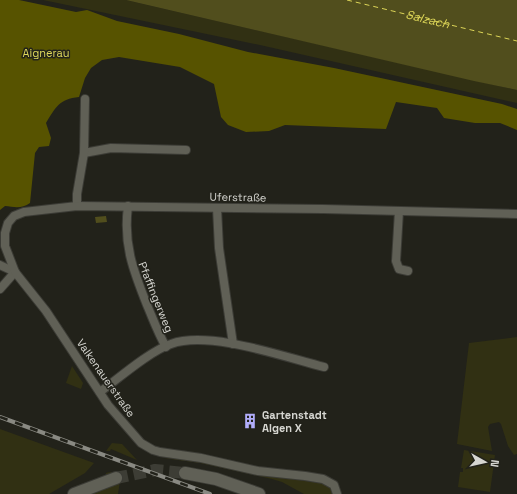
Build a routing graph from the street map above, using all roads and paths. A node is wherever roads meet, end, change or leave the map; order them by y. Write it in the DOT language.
graph roads {
  1 [pos="85,99"];
  2 [pos="186,150"];
  3 [pos="84,153"];
  4 [pos="77,206"];
  5 [pos="128,206"];
  6 [pos="218,208"];
  7 [pos="399,211"];
  8 [pos="517,214"];
  9 [pos="4,246"];
  10 [pos="0,256"];
  11 [pos="0,265"];
  12 [pos="408,270"];
  13 [pos="15,272"];
  14 [pos="0,289"];
  15 [pos="232,344"];
  16 [pos="166,346"];
  17 [pos="324,367"];
  18 [pos="100,392"];
  19 [pos="185,473"];
  20 [pos="116,478"];
  21 [pos="74,494"];
  22 [pos="259,494"];
  23 [pos="337,494"];
  1 -- 3 [label="street"];
  2 -- 3 [label="street"];
  3 -- 4 [label="street"];
  4 -- 5 [label="street, Uferstraße"];
  4 -- 9 [label="street, Uferstraße"];
  5 -- 6 [label="street, Uferstraße"];
  5 -- 16 [label="street, Pfaffingerweg"];
  6 -- 7 [label="street, Uferstraße"];
  6 -- 15 [label="street"];
  7 -- 8 [label="street, Uferstraße"];
  7 -- 12 [label="street"];
  9 -- 10 [label="street, Uferstraße"];
  9 -- 13 [label="street"];
  11 -- 13 [label="street"];
  13 -- 14 [label="street"];
  13 -- 18 [label="street, Valkenauerstraße"];
  15 -- 16 [label="street"];
  15 -- 17 [label="street"];
  16 -- 18 [label="street"];
  18 -- 23 [label="street, Valkenauerstraße"];
  19 -- 22 [label="main road"];
  20 -- 21 [label="main road"];
}
